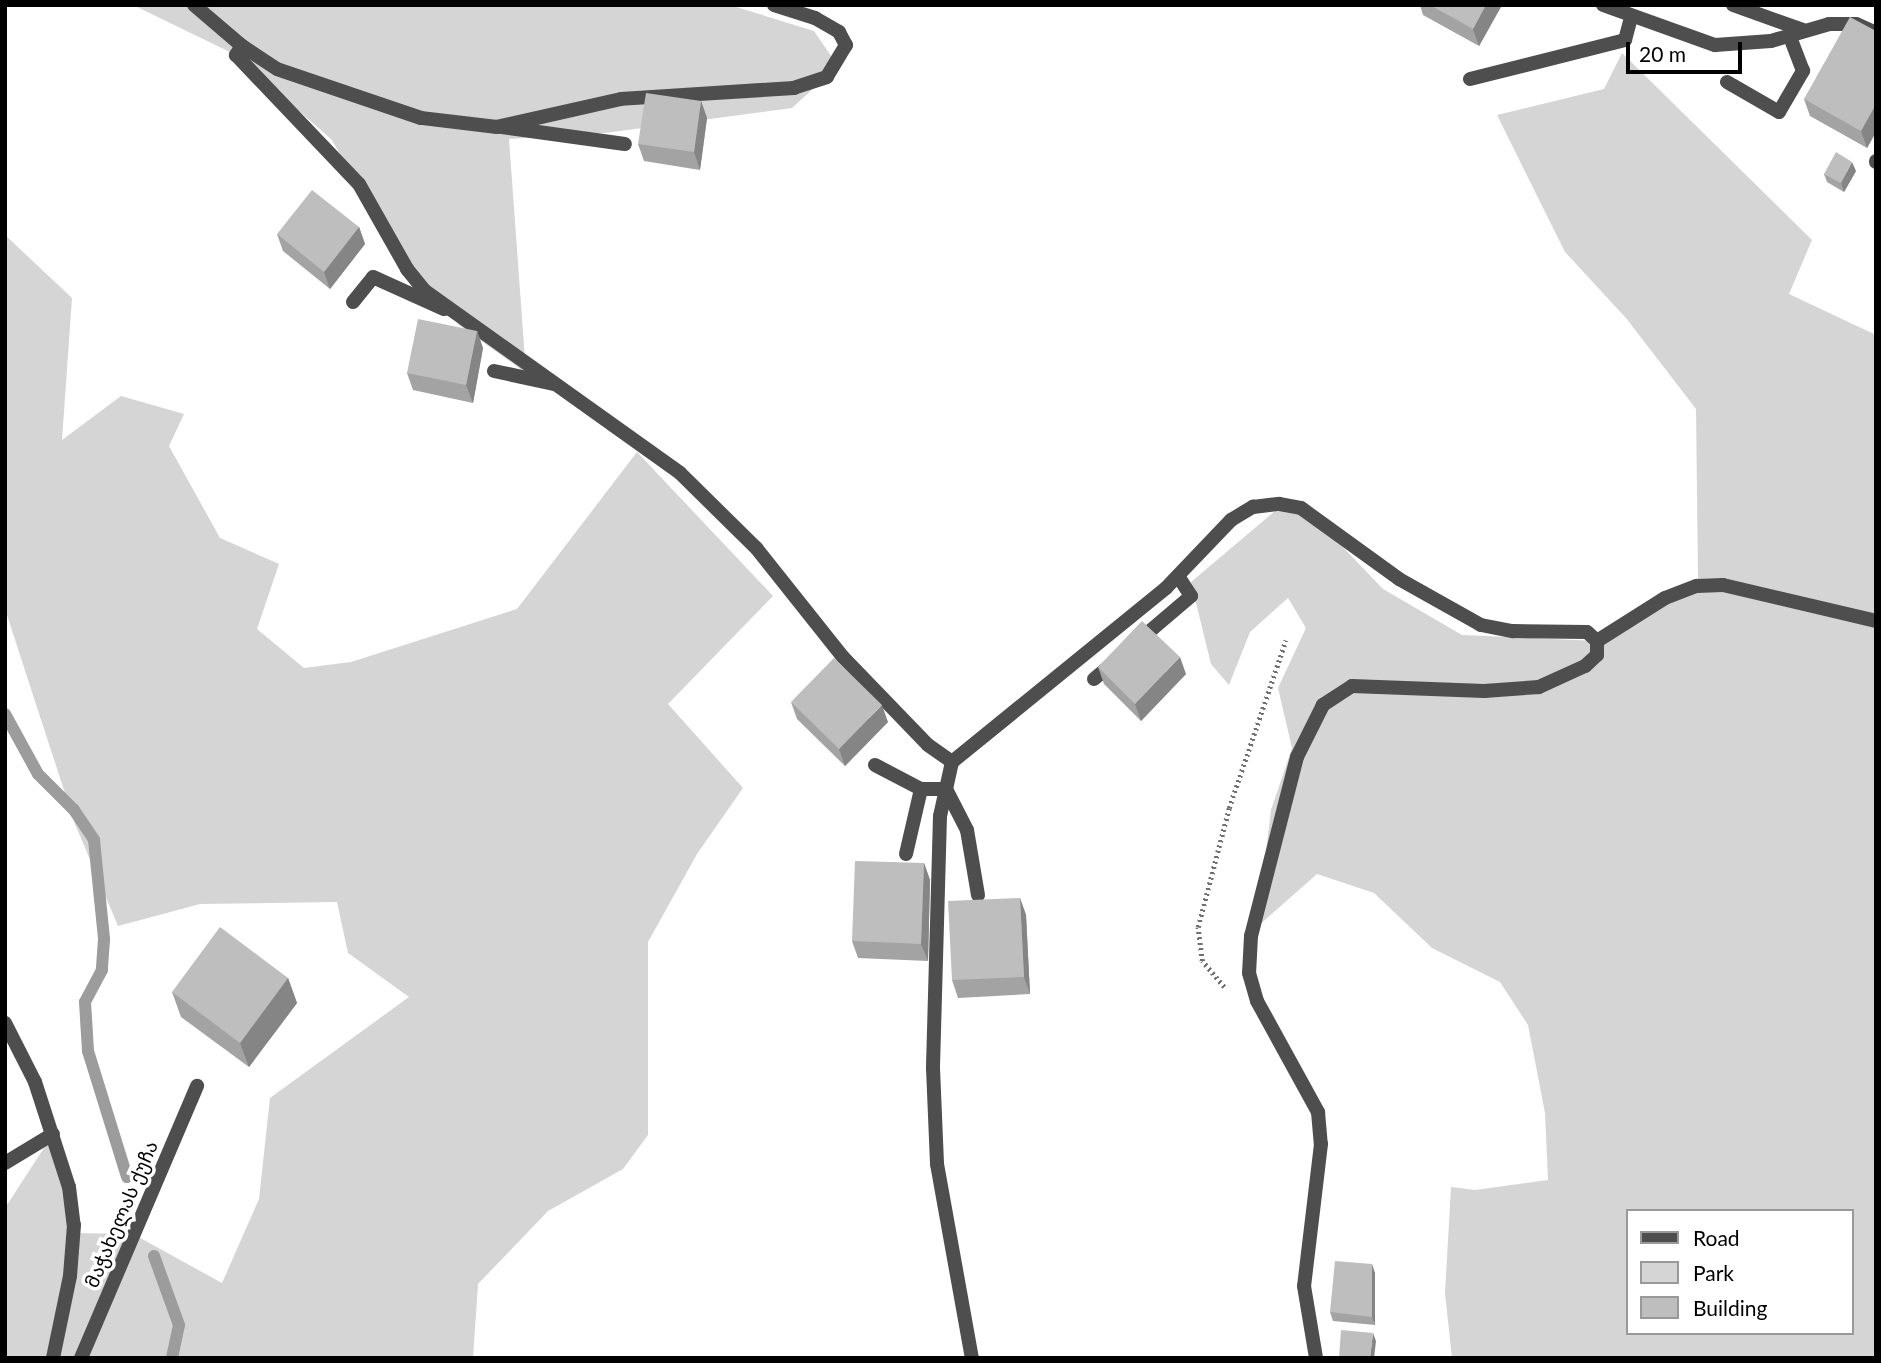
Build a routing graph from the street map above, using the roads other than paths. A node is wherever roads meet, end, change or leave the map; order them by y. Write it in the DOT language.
graph roads {
  1 [pos="194,5"];
  2 [pos="774,5"];
  3 [pos="1604,5"];
  4 [pos="1733,5"];
  5 [pos="1631,18"];
  6 [pos="1796,32"];
  7 [pos="1876,33"];
  8 [pos="242,46"];
  9 [pos="1470,79"];
  10 [pos="1727,82"];
  11 [pos="497,127"];
  12 [pos="625,144"];
  13 [pos="353,302"];
  14 [pos="447,311"];
  15 [pos="494,371"];
  16 [pos="560,385"];
  17 [pos="1178,576"];
  18 [pos="1876,621"];
  19 [pos="1597,641"];
  20 [pos="1094,679"];
  21 [pos="952,762"];
  22 [pos="876,765"];
  23 [pos="921,789"];
  24 [pos="946,789"];
  25 [pos="906,854"];
  26 [pos="978,895"];
  27 [pos="5,1023"];
  28 [pos="197,1086"];
  29 [pos="53,1134"];
  30 [pos="5,1163"];
  31 [pos="53,1358"];
  32 [pos="81,1358"];
  33 [pos="972,1358"];
  34 [pos="1316,1358"];
  1 -- 8 [label="street"];
  2 -- 11 [label="street"];
  3 -- 5 [label="street"];
  4 -- 6 [label="street"];
  5 -- 6 [label="street"];
  5 -- 9 [label="street"];
  6 -- 7 [label="street"];
  6 -- 10 [label="street"];
  8 -- 11 [label="street"];
  8 -- 14 [label="street"];
  11 -- 12 [label="street"];
  13 -- 14 [label="street"];
  14 -- 16 [label="street"];
  15 -- 16 [label="street"];
  16 -- 21 [label="street"];
  17 -- 19 [label="street"];
  17 -- 20 [label="street"];
  17 -- 21 [label="street"];
  18 -- 19 [label="street"];
  19 -- 34 [label="street"];
  21 -- 24 [label="street"];
  22 -- 23 [label="street"];
  23 -- 24 [label="street"];
  23 -- 25 [label="street"];
  24 -- 26 [label="street"];
  24 -- 33 [label="street"];
  27 -- 29 [label="street, მაჭახელას ქუჩა"];
  28 -- 32 [label="street, მაჭახელას ქუჩა"];
  29 -- 30 [label="street"];
  29 -- 31 [label="street, მაჭახელას ქუჩა"];
}
